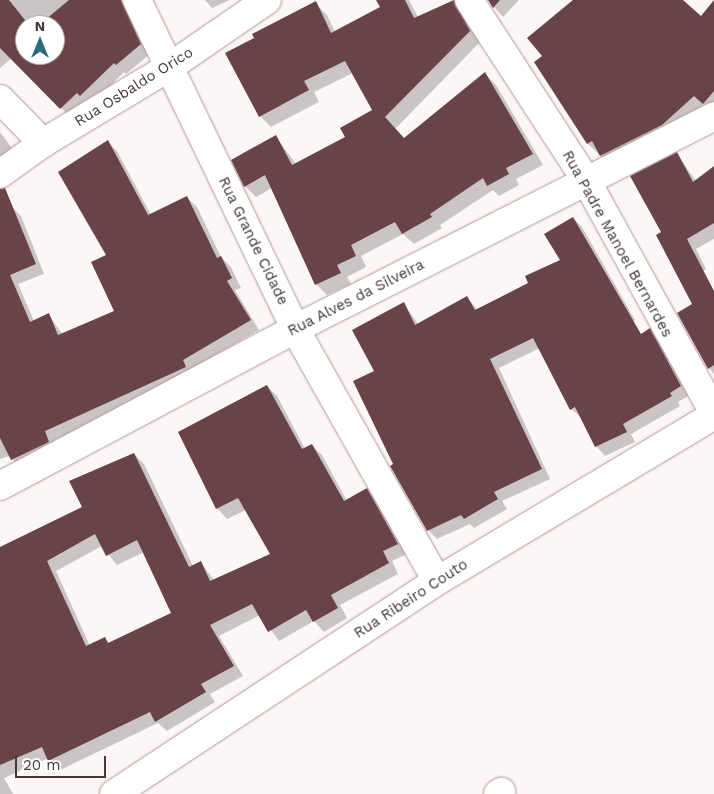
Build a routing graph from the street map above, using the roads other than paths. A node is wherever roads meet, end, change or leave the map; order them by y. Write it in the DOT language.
graph roads {
  1 [pos="137,0"];
  2 [pos="267,0"];
  3 [pos="469,0"];
  4 [pos="168,68"];
  5 [pos="0,99"];
  6 [pos="714,116"];
  7 [pos="43,143"];
  8 [pos="0,174"];
  9 [pos="587,182"];
  10 [pos="296,329"];
  11 [pos="714,414"];
  12 [pos="0,486"];
  13 [pos="438,581"];
  14 [pos="114,794"];
  1 -- 4 [label="street, Rua Grande Cidade"];
  2 -- 4 [label="street, Rua Osbaldo Orico"];
  3 -- 9 [label="street, Rua Padre Manoel Bernardes"];
  4 -- 7 [label="street, Rua Osbaldo Orico"];
  4 -- 10 [label="street, Rua Grande Cidade"];
  5 -- 7 [label="street"];
  6 -- 9 [label="street, Rua Alves da Silveira"];
  7 -- 8 [label="street, Rua Osbaldo Orico"];
  9 -- 10 [label="street, Rua Alves da Silveira"];
  9 -- 11 [label="street, Rua Padre Manoel Bernardes"];
  10 -- 12 [label="street, Rua Alves da Silveira"];
  10 -- 13 [label="street, Rua Grande Cidade"];
  11 -- 13 [label="street, Rua Ribeiro Couto"];
  13 -- 14 [label="street, Rua Ribeiro Couto"];
}
